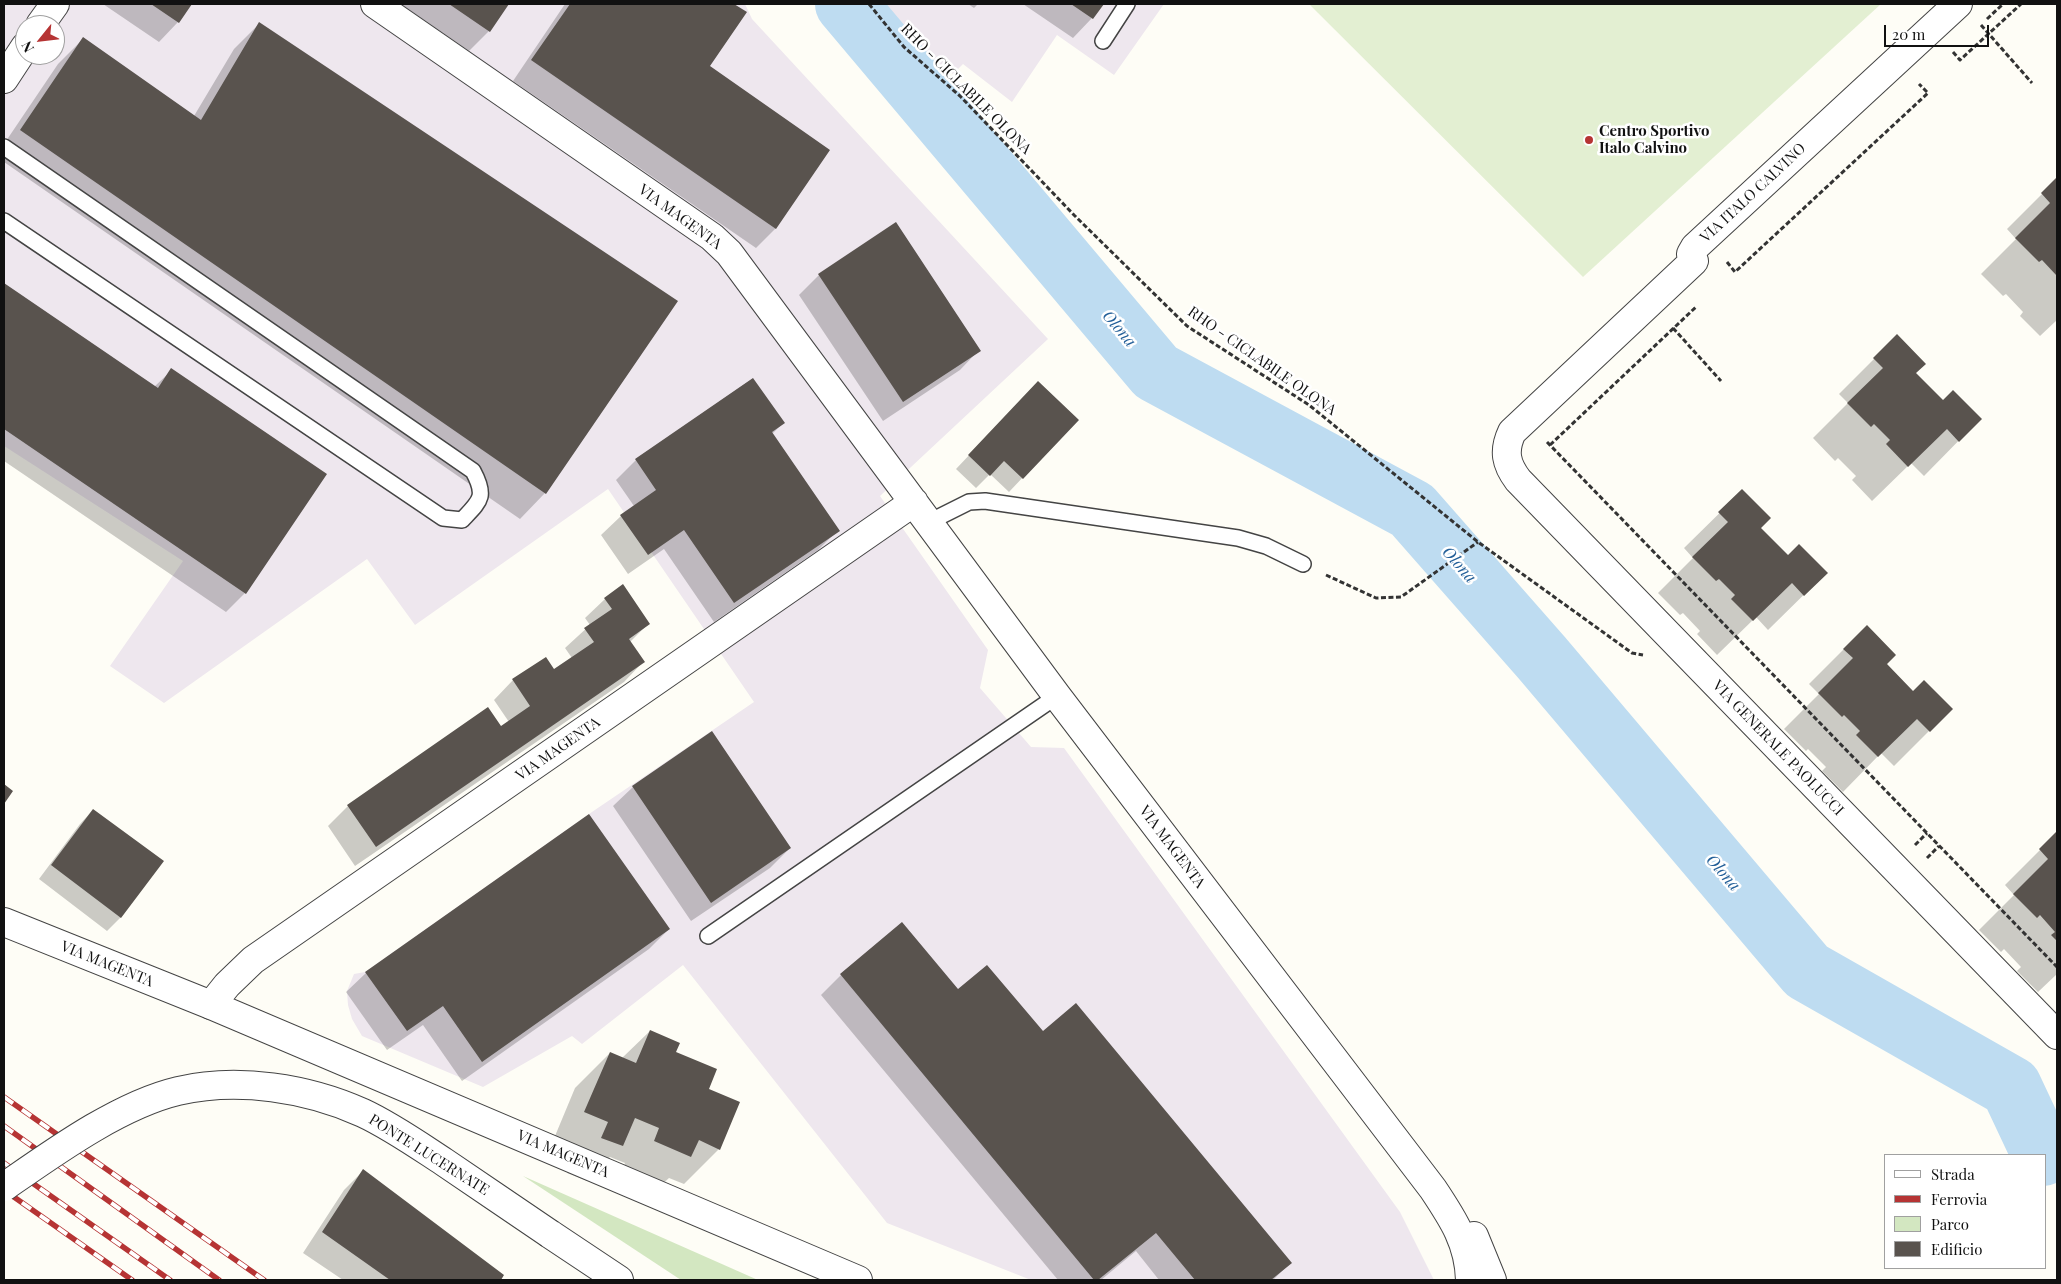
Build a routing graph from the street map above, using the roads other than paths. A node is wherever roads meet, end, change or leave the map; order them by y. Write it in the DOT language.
graph roads {
  1 [pos="54,4"];
  2 [pos="375,4"];
  3 [pos="1127,4"];
  4 [pos="1966,11"];
  5 [pos="47,15"];
  6 [pos="1103,41"];
  7 [pos="15,62"];
  8 [pos="4,78"];
  9 [pos="4,147"];
  10 [pos="4,221"];
  11 [pos="1506,456"];
  12 [pos="922,512"];
  13 [pos="1303,564"];
  14 [pos="1056,696"];
  15 [pos="4,922"];
  16 [pos="708,936"];
  17 [pos="211,1005"];
  18 [pos="2057,1036"];
  19 [pos="4,1188"];
  20 [pos="1433,1188"];
  21 [pos="619,1280"];
  22 [pos="858,1280"];
  23 [pos="1470,1280"];
  24 [pos="1492,1280"];
  1 -- 5 [label="street"];
  2 -- 12 [label="street, VIA MAGENTA"];
  3 -- 6 [label="lane"];
  4 -- 11 [label="street, VIA ITALO CALVINO"];
  7 -- 8 [label="street"];
  9 -- 10 [label="lane"];
  11 -- 18 [label="street, VIA GENERALE PAOLUCCI"];
  12 -- 13 [label="lane"];
  12 -- 14 [label="street, VIA MAGENTA"];
  12 -- 17 [label="street, VIA MAGENTA"];
  14 -- 16 [label="lane"];
  14 -- 20 [label="street, VIA MAGENTA"];
  15 -- 17 [label="street, VIA MAGENTA"];
  17 -- 22 [label="street, VIA MAGENTA"];
  19 -- 21 [label="street, PONTE LUCERNATE, bridge"];
  20 -- 23 [label="street, VIA MAGENTA"];
  20 -- 24 [label="street, VIA MAGENTA"];
}
